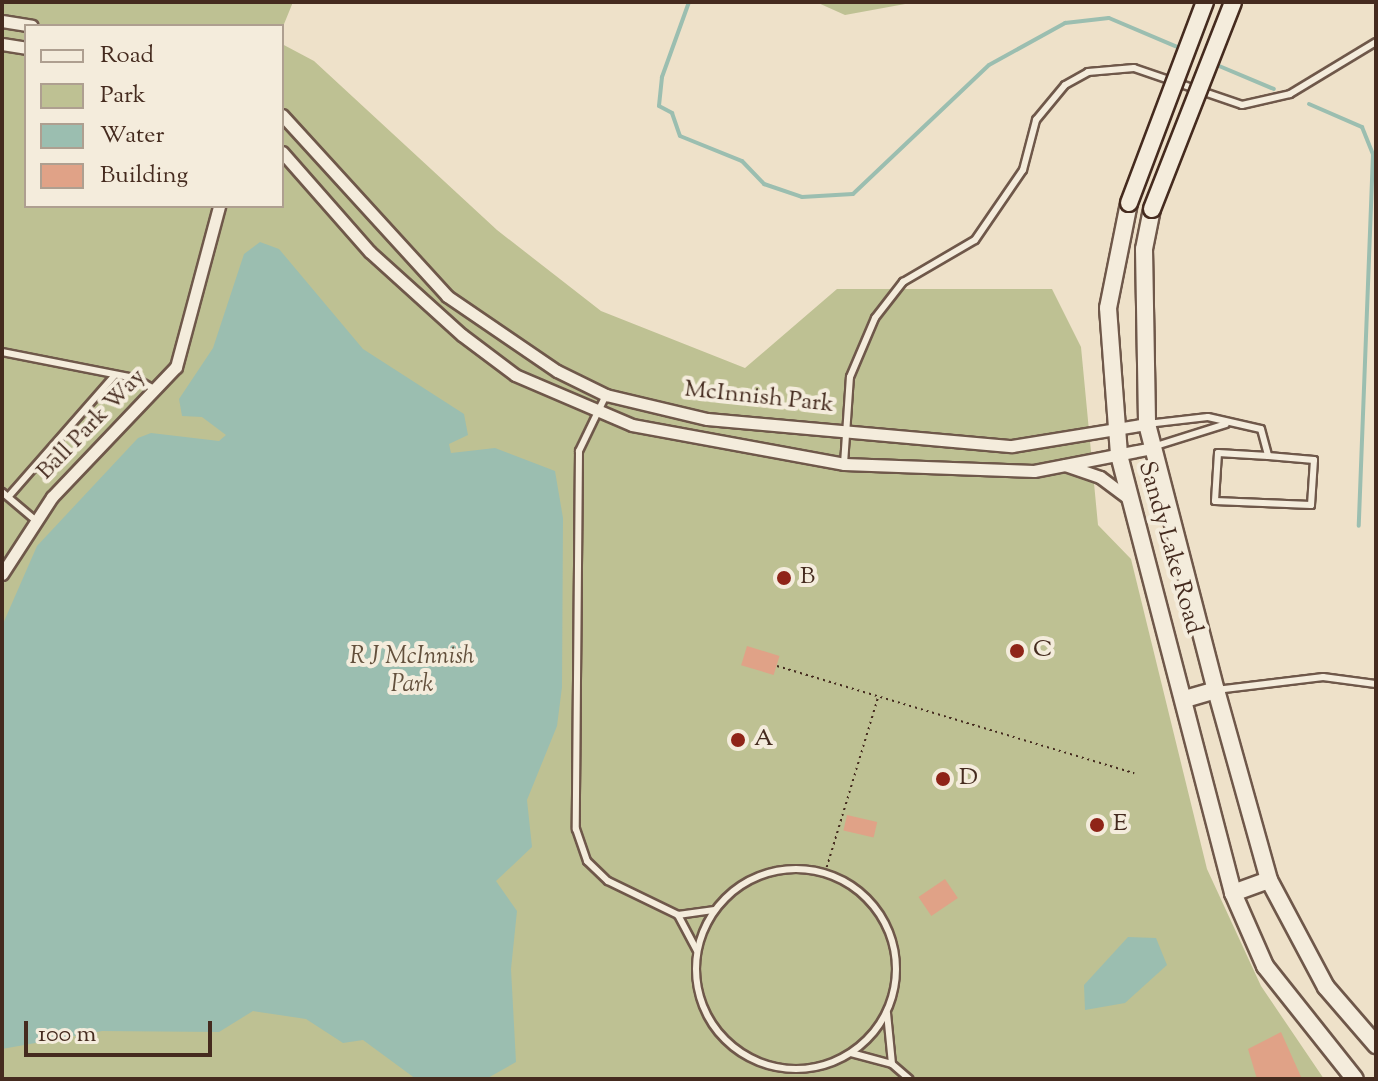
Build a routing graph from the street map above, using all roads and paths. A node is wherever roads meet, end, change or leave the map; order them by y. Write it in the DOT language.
graph roads {
  1 [pos="1205,2"];
  2 [pos="1233,2"];
  3 [pos="2,21"];
  4 [pos="24,25"];
  5 [pos="1376,42"];
  6 [pos="2,44"];
  7 [pos="24,48"];
  8 [pos="284,117"];
  9 [pos="284,154"];
  10 [pos="219,208"];
  11 [pos="2,352"];
  12 [pos="114,376"];
  13 [pos="158,392"];
  14 [pos="606,395"];
  15 [pos="596,412"];
  16 [pos="1147,424"];
  17 [pos="1226,424"];
  18 [pos="848,430"];
  19 [pos="1114,430"];
  20 [pos="1152,448"];
  21 [pos="1119,455"];
  22 [pos="1268,456"];
  23 [pos="844,464"];
  24 [pos="1065,465"];
  25 [pos="5,494"];
  26 [pos="1132,501"];
  27 [pos="35,520"];
  28 [pos="2,574"];
  29 [pos="777,666"];
  30 [pos="1376,684"];
  31 [pos="1216,690"];
  32 [pos="878,696"];
  33 [pos="1185,699"];
  34 [pos="1134,773"];
  35 [pos="825,873"];
  36 [pos="1269,880"];
  37 [pos="1233,893"];
  38 [pos="715,910"];
  39 [pos="678,915"];
  40 [pos="697,950"];
  41 [pos="887,1010"];
  42 [pos="1376,1045"];
  43 [pos="851,1053"];
  44 [pos="892,1064"];
  45 [pos="909,1079"];
  46 [pos="1355,1079"];
  1 -- 19 [label="main road, Sandy Lake Road, bridge"];
  2 -- 16 [label="main road, Sandy Lake Road, bridge"];
  3 -- 4 [label="street"];
  5 -- 18 [label="lane"];
  6 -- 7 [label="street"];
  8 -- 14 [label="street, McInnish Park"];
  9 -- 15 [label="street, McInnish Park"];
  10 -- 13 [label="street, Ball Park Way"];
  11 -- 12 [label="lane"];
  12 -- 13 [label="lane"];
  12 -- 25 [label="lane"];
  13 -- 27 [label="street, Ball Park Way"];
  14 -- 15 [label="lane"];
  14 -- 18 [label="street, McInnish Park"];
  15 -- 23 [label="street, McInnish Park"];
  15 -- 39 [label="lane"];
  16 -- 17 [label="lane"];
  16 -- 19 [label="street, McInnish Park"];
  16 -- 20 [label="main road, Sandy Lake Road"];
  17 -- 20 [label="lane"];
  17 -- 22 [label="lane"];
  18 -- 19 [label="street, McInnish Park"];
  18 -- 23 [label="lane"];
  19 -- 21 [label="main road, Sandy Lake Road"];
  20 -- 21 [label="street, McInnish Park"];
  20 -- 31 [label="main road, Sandy Lake Road"];
  21 -- 24 [label="street, McInnish Park"];
  21 -- 26 [label="main road, Sandy Lake Road"];
  22 -- 22 [label="lane"];
  23 -- 24 [label="street, McInnish Park"];
  24 -- 26 [label="street"];
  25 -- 27 [label="lane"];
  26 -- 33 [label="main road, Sandy Lake Road"];
  27 -- 28 [label="street, Ball Park Way"];
  29 -- 32 [label="path"];
  30 -- 31 [label="lane"];
  31 -- 33 [label="main road"];
  31 -- 36 [label="main road, Sandy Lake Road"];
  32 -- 34 [label="path"];
  32 -- 35 [label="path"];
  33 -- 37 [label="main road, Sandy Lake Road"];
  35 -- 38 [label="lane"];
  35 -- 41 [label="lane"];
  36 -- 37 [label="main road"];
  36 -- 42 [label="main road, Sandy Lake Road"];
  37 -- 46 [label="main road, Sandy Lake Road"];
  38 -- 39 [label="lane"];
  38 -- 40 [label="lane"];
  39 -- 40 [label="lane"];
  40 -- 43 [label="lane"];
  41 -- 43 [label="lane"];
  41 -- 44 [label="lane"];
  43 -- 44 [label="lane"];
  44 -- 45 [label="lane"];
}
